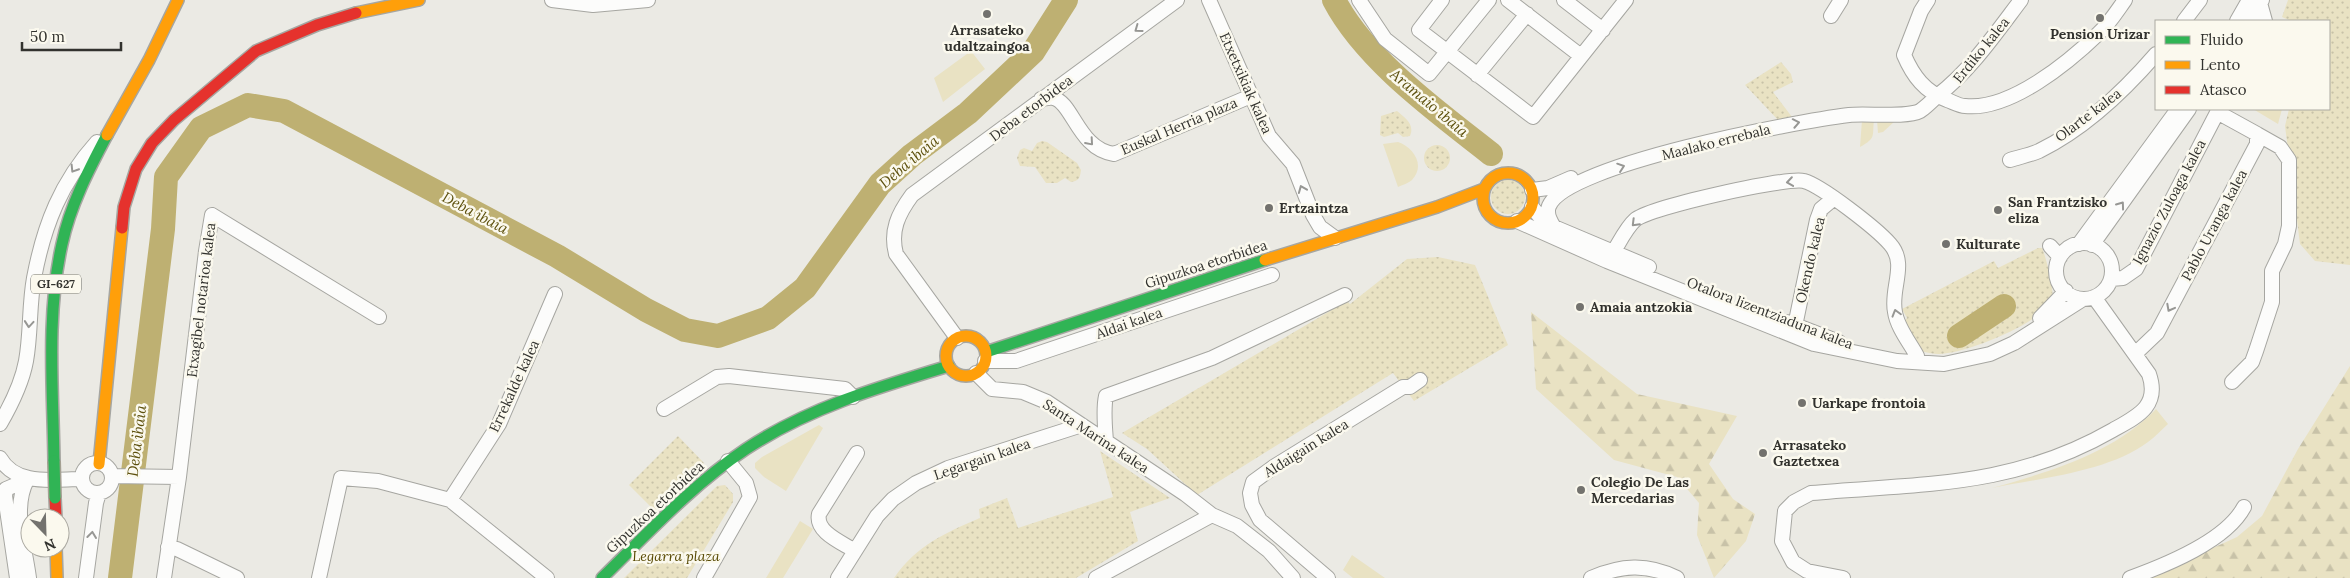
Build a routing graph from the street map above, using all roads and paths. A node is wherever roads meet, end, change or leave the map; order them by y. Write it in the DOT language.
graph roads {
  1 [pos="178,0"];
  2 [pos="419,0"];
  3 [pos="552,0"];
  4 [pos="648,0"];
  5 [pos="1177,0"];
  6 [pos="1359,0"];
  7 [pos="1442,0"];
  8 [pos="1489,0"];
  9 [pos="1508,0"];
  10 [pos="1564,0"];
  11 [pos="1626,0"];
  12 [pos="1841,0"];
  13 [pos="1928,0"];
  14 [pos="2021,0"];
  15 [pos="2125,0"];
  16 [pos="2200,0"];
  17 [pos="1208,1"];
  18 [pos="2257,1"];
  19 [pos="610,2"];
  20 [pos="1527,14"];
  21 [pos="1831,16"];
  22 [pos="2185,20"];
  23 [pos="2238,20"];
  24 [pos="2248,20"];
  25 [pos="2265,20"];
  26 [pos="1602,30"];
  27 [pos="1446,52"];
  28 [pos="2155,55"];
  29 [pos="1581,56"];
  30 [pos="1478,75"];
  31 [pos="1064,82"];
  32 [pos="1251,96"];
  33 [pos="1937,96"];
  34 [pos="1041,99"];
  35 [pos="1061,103"];
  36 [pos="2177,110"];
  37 [pos="2189,110"];
  38 [pos="2218,111"];
  39 [pos="1918,112"];
  40 [pos="117,119"];
  41 [pos="2257,134"];
  42 [pos="2010,160"];
  43 [pos="1593,177"];
  44 [pos="1484,189"];
  45 [pos="1532,190"];
  46 [pos="1833,199"];
  47 [pos="1437,207"];
  48 [pos="1532,207"];
  49 [pos="1486,210"];
  50 [pos="1518,221"];
  51 [pos="1554,227"];
  52 [pos="1335,238"];
  53 [pos="2086,244"];
  54 [pos="2050,246"];
  55 [pos="1614,251"];
  56 [pos="2060,257"];
  57 [pos="1272,275"];
  58 [pos="2111,279"];
  59 [pos="2066,291"];
  60 [pos="556,294"];
  61 [pos="1345,294"];
  62 [pos="2089,298"];
  63 [pos="379,317"];
  64 [pos="1795,326"];
  65 [pos="957,338"];
  66 [pos="2136,353"];
  67 [pos="1917,356"];
  68 [pos="985,357"];
  69 [pos="949,366"];
  70 [pos="976,373"];
  71 [pos="1420,380"];
  72 [pos="2232,382"];
  73 [pos="853,397"];
  74 [pos="664,409"];
  75 [pos="0,424"];
  76 [pos="1082,425"];
  77 [pos="1106,441"];
  78 [pos="857,453"];
  79 [pos="0,458"];
  80 [pos="728,461"];
  81 [pos="99,464"];
  82 [pos="117,477"];
  83 [pos="179,477"];
  84 [pos="82,479"];
  85 [pos="27,480"];
  86 [pos="100,493"];
  87 [pos="450,500"];
  88 [pos="2244,507"];
  89 [pos="56,508"];
  90 [pos="1212,515"];
  91 [pos="168,547"];
  92 [pos="855,551"];
  93 [pos="1302,556"];
  94 [pos="56,558"];
  95 [pos="1289,574"];
  96 [pos="17,578"];
  97 [pos="29,578"];
  98 [pos="57,578"];
  99 [pos="86,578"];
  100 [pos="164,578"];
  101 [pos="237,578"];
  102 [pos="319,578"];
  103 [pos="547,578"];
  104 [pos="602,578"];
  105 [pos="704,578"];
  106 [pos="838,578"];
  107 [pos="1096,578"];
  108 [pos="1328,578"];
  109 [pos="1591,578"];
  110 [pos="1677,578"];
  111 [pos="1843,578"];
  112 [pos="2130,578"];
  1 -- 40 [label="street, GI-627"];
  2 -- 81 [label="street"];
  3 -- 19 [label="street"];
  4 -- 19 [label="street"];
  5 -- 31 [label="street, Deba etorbidea, one-way"];
  6 -- 27 [label="street"];
  7 -- 27 [label="street"];
  8 -- 27 [label="street"];
  9 -- 20 [label="street"];
  10 -- 26 [label="street"];
  11 -- 26 [label="street"];
  12 -- 21 [label="street"];
  13 -- 33 [label="street"];
  14 -- 33 [label="street, Erdiko kalea"];
  15 -- 33 [label="street"];
  16 -- 22 [label="street"];
  17 -- 32 [label="street, Etxetxikiak kalea"];
  18 -- 23 [label="street"];
  18 -- 24 [label="street"];
  18 -- 25 [label="street"];
  20 -- 29 [label="street"];
  20 -- 30 [label="street"];
  26 -- 29 [label="street"];
  27 -- 30 [label="street"];
  28 -- 42 [label="street, Olarte kalea"];
  29 -- 30 [label="street"];
  31 -- 34 [label="street, Deba etorbidea"];
  31 -- 35 [label="street"];
  35 -- 32 [label="street, Euskal Herria plaza, one-way"];
  52 -- 32 [label="street, Etxetxikiak kalea, one-way"];
  33 -- 39 [label="street, Erdiko kalea"];
  34 -- 35 [label="street"];
  34 -- 65 [label="street, Deba etorbidea"];
  36 -- 53 [label="street"];
  53 -- 37 [label="street, one-way"];
  38 -- 41 [label="street"];
  38 -- 58 [label="street, Ignazio Zuloaga kalea"];
  43 -- 39 [label="street, Maalako errebala, one-way"];
  40 -- 75 [label="street, one-way"];
  40 -- 89 [label="street, GI-627, bridge"];
  41 -- 66 [label="street, Pablo Uranga kalea, one-way"];
  41 -- 72 [label="street"];
  43 -- 45 [label="street"];
  43 -- 51 [label="street, Maalako errebala"];
  44 -- 45 [label="street"];
  44 -- 47 [label="street, Gipuzkoa etorbidea"];
  44 -- 49 [label="street"];
  45 -- 48 [label="street"];
  46 -- 55 [label="street, one-way"];
  46 -- 64 [label="street, Okendo kalea"];
  67 -- 46 [label="street, one-way"];
  47 -- 49 [label="street, Gipuzkoa etorbidea"];
  47 -- 52 [label="street, Gipuzkoa etorbidea"];
  48 -- 50 [label="street"];
  48 -- 51 [label="street, Otalora lizentziaduna kalea"];
  49 -- 50 [label="street"];
  50 -- 62 [label="street, Otalora lizentziaduna kalea"];
  51 -- 55 [label="street, Otalora lizentziaduna kalea"];
  52 -- 68 [label="street, Gipuzkoa etorbidea"];
  53 -- 56 [label="street"];
  53 -- 58 [label="street"];
  54 -- 56 [label="street"];
  55 -- 64 [label="street, Otalora lizentziaduna kalea"];
  56 -- 59 [label="street"];
  57 -- 68 [label="street, Aldai kalea"];
  58 -- 62 [label="street"];
  59 -- 62 [label="street"];
  59 -- 67 [label="street, Otalora lizentziaduna kalea"];
  60 -- 87 [label="street, Errekalde kalea"];
  61 -- 77 [label="street"];
  62 -- 66 [label="street"];
  63 -- 83 [label="street, Etxagibel notarioa kalea"];
  64 -- 67 [label="street, Otalora lizentziaduna kalea"];
  65 -- 68 [label="street"];
  65 -- 69 [label="street"];
  66 -- 111 [label="street"];
  68 -- 70 [label="street"];
  69 -- 70 [label="street"];
  69 -- 73 [label="street, Gipuzkoa etorbidea"];
  70 -- 76 [label="street, Santa Marina kalea"];
  71 -- 93 [label="street, Aldaigain kalea"];
  73 -- 74 [label="street"];
  73 -- 80 [label="street, Gipuzkoa etorbidea"];
  76 -- 77 [label="street, Santa Marina kalea"];
  76 -- 92 [label="street, Legargain kalea"];
  77 -- 90 [label="street, Santa Marina kalea"];
  78 -- 92 [label="street"];
  79 -- 85 [label="street"];
  80 -- 104 [label="street, Gipuzkoa etorbidea"];
  80 -- 105 [label="street"];
  81 -- 82 [label="street"];
  81 -- 84 [label="street"];
  82 -- 83 [label="street"];
  82 -- 86 [label="street"];
  83 -- 91 [label="street, Etxagibel notarioa kalea"];
  84 -- 85 [label="street"];
  84 -- 86 [label="street"];
  85 -- 96 [label="street"];
  85 -- 97 [label="street"];
  99 -- 86 [label="street, one-way"];
  87 -- 102 [label="street"];
  87 -- 103 [label="street"];
  88 -- 112 [label="street"];
  90 -- 95 [label="street, Santa Marina kalea"];
  90 -- 107 [label="street"];
  91 -- 100 [label="street, Etxagibel notarioa kalea"];
  91 -- 101 [label="street"];
  92 -- 106 [label="street, Legargain kalea"];
  93 -- 95 [label="street"];
  93 -- 108 [label="street, Aldaigain kalea"];
  94 -- 98 [label="street"];
  109 -- 110 [label="street"];
}
